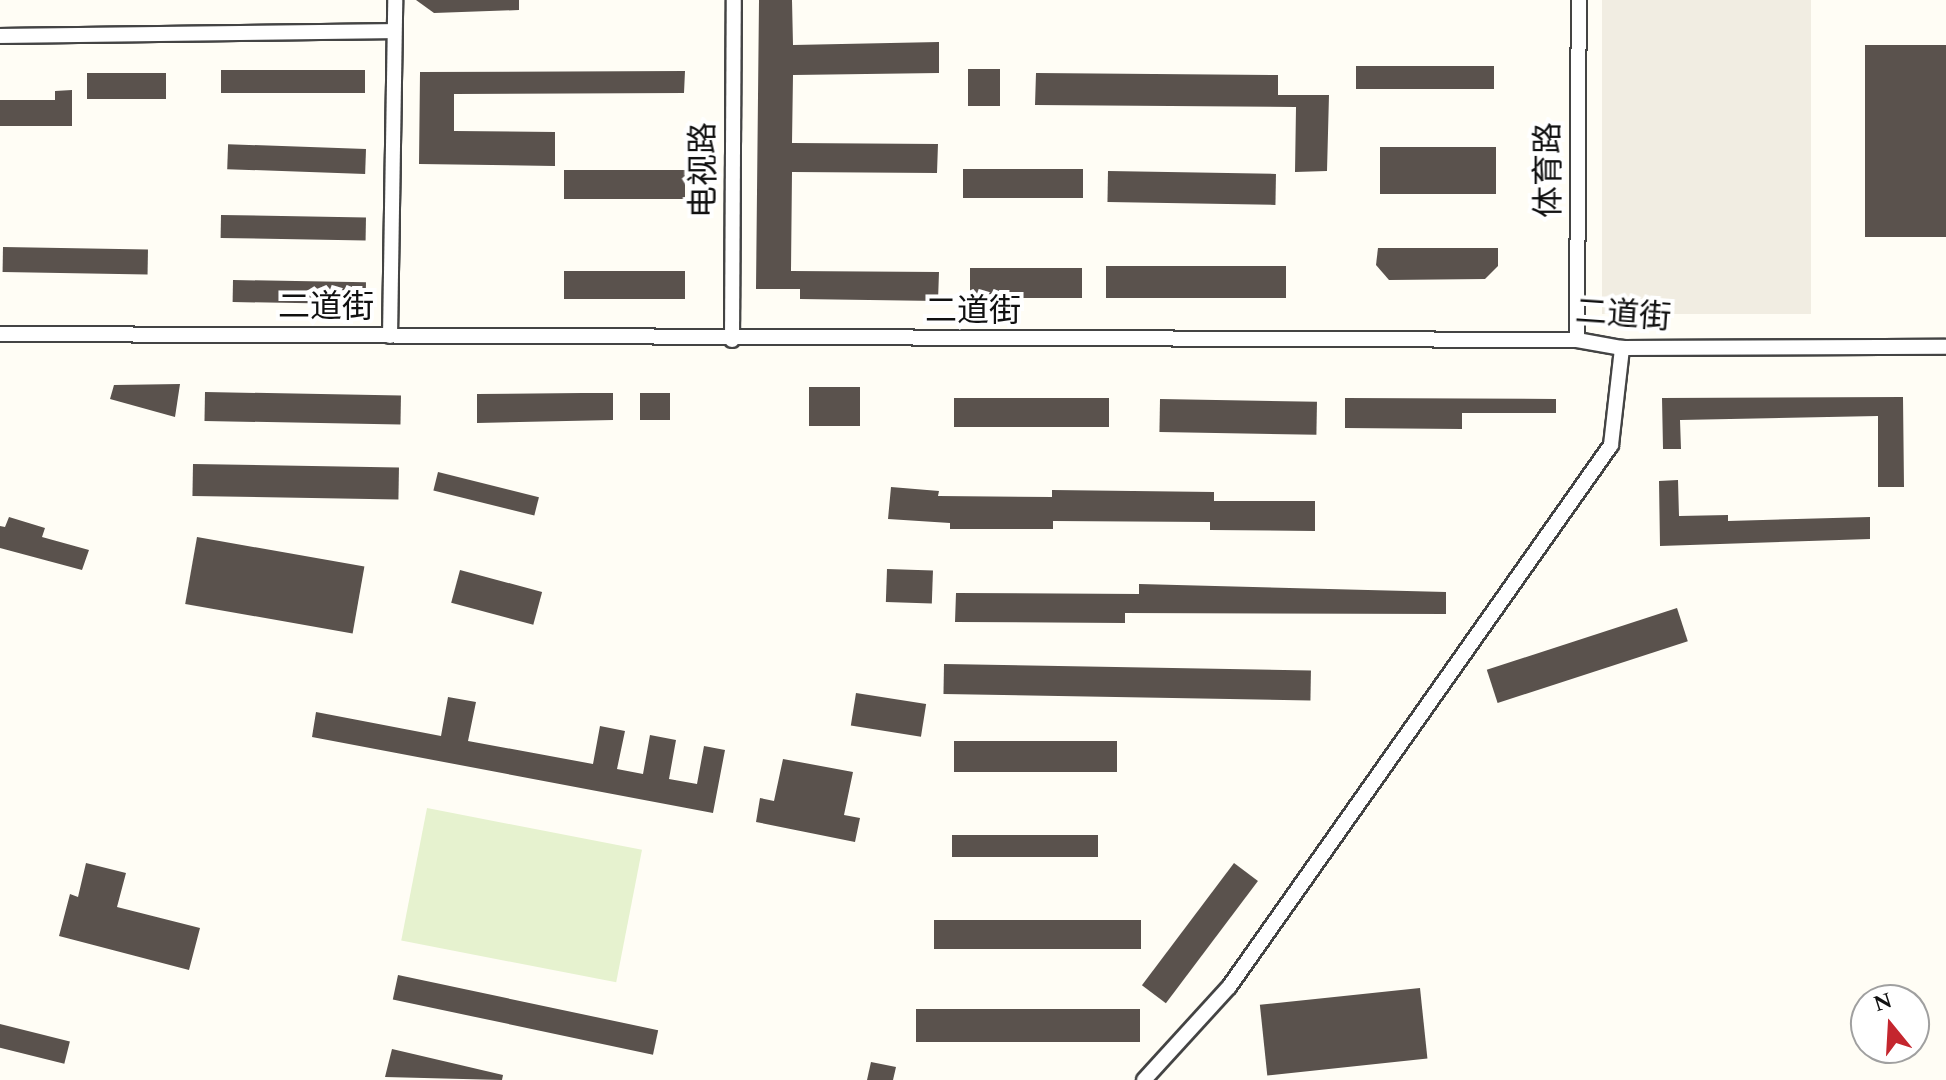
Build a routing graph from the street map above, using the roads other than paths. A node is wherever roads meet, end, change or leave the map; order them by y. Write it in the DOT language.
graph roads {
  1 [pos="395,0"];
  2 [pos="734,0"];
  3 [pos="1579,0"];
  4 [pos="394,31"];
  5 [pos="0,36"];
  6 [pos="0,334"];
  7 [pos="390,336"];
  8 [pos="732,340"];
  9 [pos="1577,340"];
  10 [pos="1946,347"];
  11 [pos="1622,348"];
  12 [pos="1144,1080"];
  1 -- 4 [label="street"];
  2 -- 8 [label="street, 电视路"];
  3 -- 9 [label="street, 体育路"];
  4 -- 5 [label="street"];
  4 -- 7 [label="street"];
  6 -- 7 [label="street, 二道街"];
  7 -- 8 [label="street, 二道街"];
  8 -- 9 [label="street, 二道街"];
  9 -- 11 [label="street, 二道街"];
  10 -- 11 [label="street, 二道街"];
  11 -- 12 [label="street"];
}
